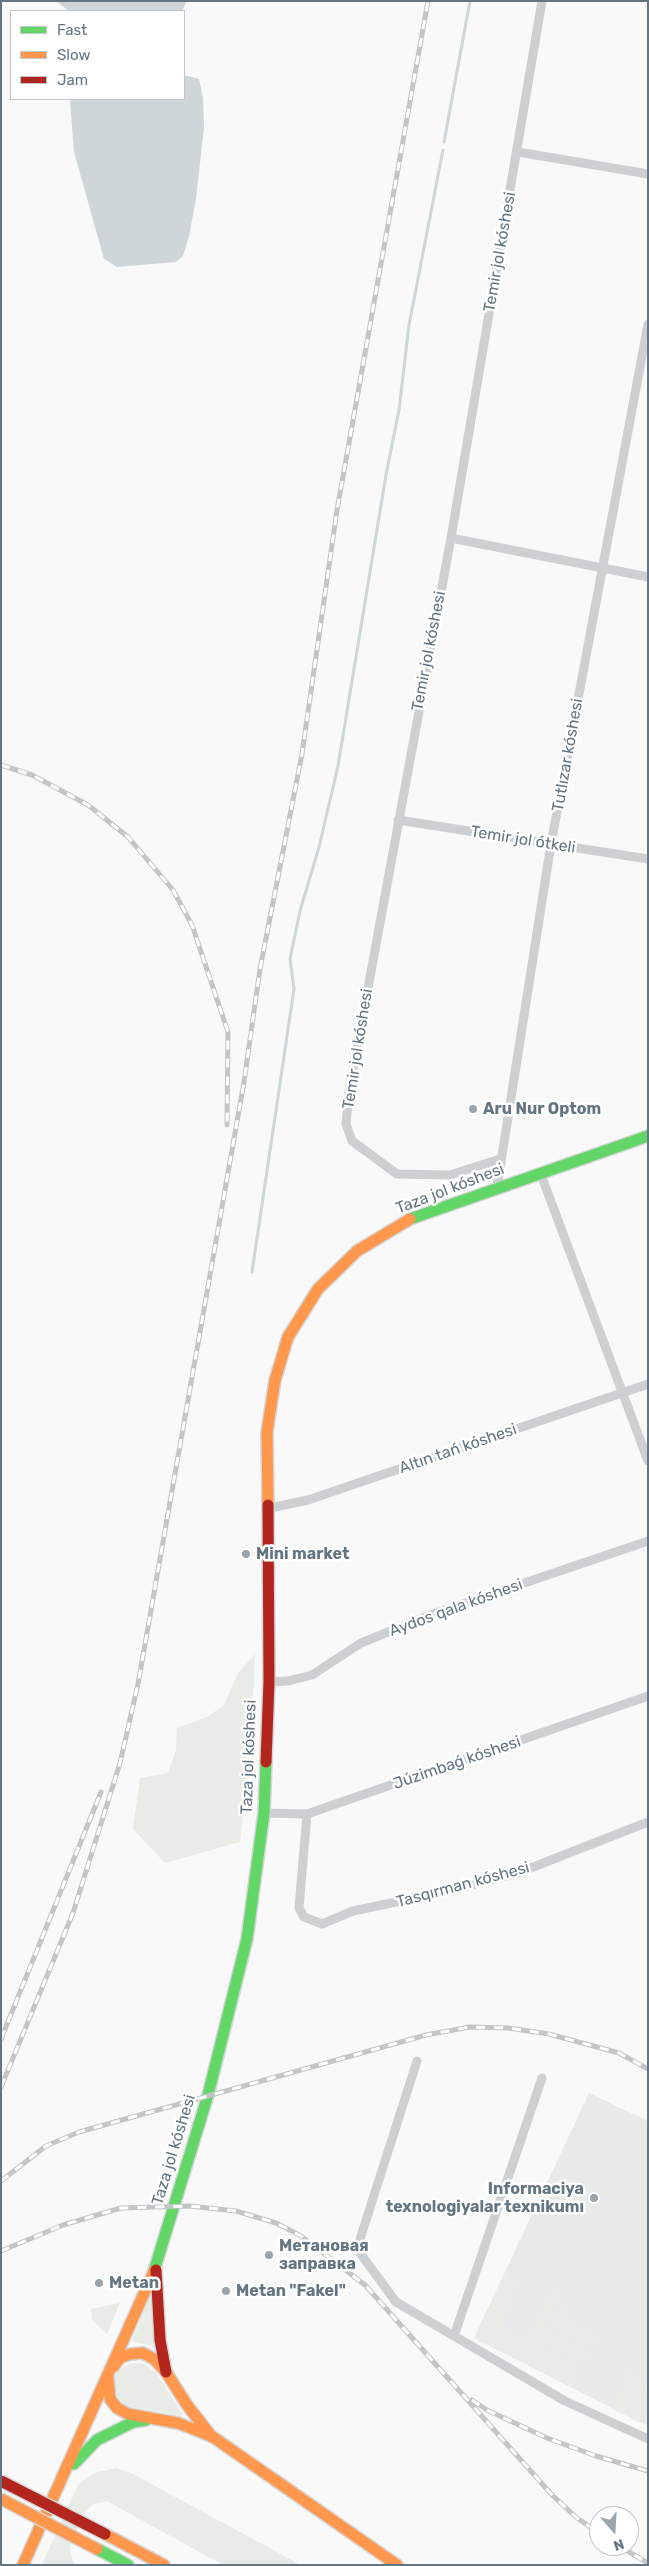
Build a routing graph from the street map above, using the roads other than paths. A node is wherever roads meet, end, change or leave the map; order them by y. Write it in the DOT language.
graph roads {
  1 [pos="542,1"];
  2 [pos="518,152"];
  3 [pos="648,174"];
  4 [pos="648,324"];
  5 [pos="451,538"];
  6 [pos="601,569"];
  7 [pos="648,577"];
  8 [pos="398,820"];
  9 [pos="551,844"];
  10 [pos="648,860"];
  11 [pos="648,1136"];
  12 [pos="500,1159"];
  13 [pos="540,1172"];
  14 [pos="497,1187"];
  15 [pos="648,1384"];
  16 [pos="624,1392"];
  17 [pos="648,1461"];
  18 [pos="266,1509"];
  19 [pos="648,1541"];
  20 [pos="269,1682"];
  21 [pos="648,1696"];
  22 [pos="264,1813"];
  23 [pos="307,1814"];
  24 [pos="648,1822"];
  25 [pos="417,2061"];
  26 [pos="542,2078"];
  27 [pos="156,2267"];
  28 [pos="454,2336"];
  29 [pos="109,2372"];
  30 [pos="166,2372"];
  31 [pos="155,2419"];
  32 [pos="213,2437"];
  33 [pos="648,2439"];
  34 [pos="1,2480"];
  35 [pos="61,2483"];
  36 [pos="1,2499"];
  37 [pos="30,2549"];
  38 [pos="24,2565"];
  39 [pos="27,2565"];
  40 [pos="128,2565"];
  41 [pos="164,2565"];
  42 [pos="397,2565"];
  1 -- 2 [label="street, Temir jol kóshesi"];
  2 -- 3 [label="street"];
  2 -- 5 [label="street, Temir jol kóshesi"];
  4 -- 6 [label="street, Tutlızar kóshesi"];
  5 -- 6 [label="street"];
  5 -- 8 [label="street, Temir jol kóshesi"];
  6 -- 7 [label="street"];
  6 -- 9 [label="street, Tutlızar kóshesi"];
  8 -- 9 [label="street, Temir jol ótkeli"];
  8 -- 12 [label="street, Temir jol kóshesi"];
  9 -- 10 [label="street, Temir jol ótkeli"];
  9 -- 12 [label="street, Tutlızar kóshesi"];
  11 -- 13 [label="main road, Taza jol kóshesi"];
  12 -- 14 [label="street, Tutlızar kóshesi"];
  13 -- 14 [label="main road, Taza jol kóshesi"];
  13 -- 16 [label="street"];
  14 -- 18 [label="main road, Taza jol kóshesi"];
  15 -- 16 [label="street, Altın tań kóshesi"];
  16 -- 17 [label="street"];
  16 -- 18 [label="street, Altın tań kóshesi"];
  18 -- 20 [label="main road, Taza jol kóshesi"];
  19 -- 20 [label="street, Aydos qala kóshesi"];
  20 -- 22 [label="main road, Taza jol kóshesi"];
  21 -- 23 [label="street, Júzimbaǵ kóshesi"];
  22 -- 23 [label="street, Júzimbaǵ kóshesi"];
  22 -- 27 [label="main road, Taza jol kóshesi"];
  23 -- 24 [label="street, Tasqırman kóshesi"];
  25 -- 28 [label="street"];
  26 -- 28 [label="street"];
  27 -- 29 [label="main road, Taza jol kóshesi"];
  27 -- 30 [label="main road"];
  28 -- 33 [label="street"];
  29 -- 30 [label="main road"];
  29 -- 31 [label="main road"];
  29 -- 35 [label="main road, Taza jol kóshesi"];
  30 -- 32 [label="main road"];
  31 -- 32 [label="main road"];
  31 -- 35 [label="main road"];
  32 -- 42 [label="main road"];
  34 -- 41 [label="main road, bridge"];
  35 -- 37 [label="main road, Taza jol kóshesi"];
  36 -- 40 [label="main road, bridge"];
  37 -- 38 [label="main road, Taza jol kóshesi"];
  37 -- 39 [label="main road"];
}
